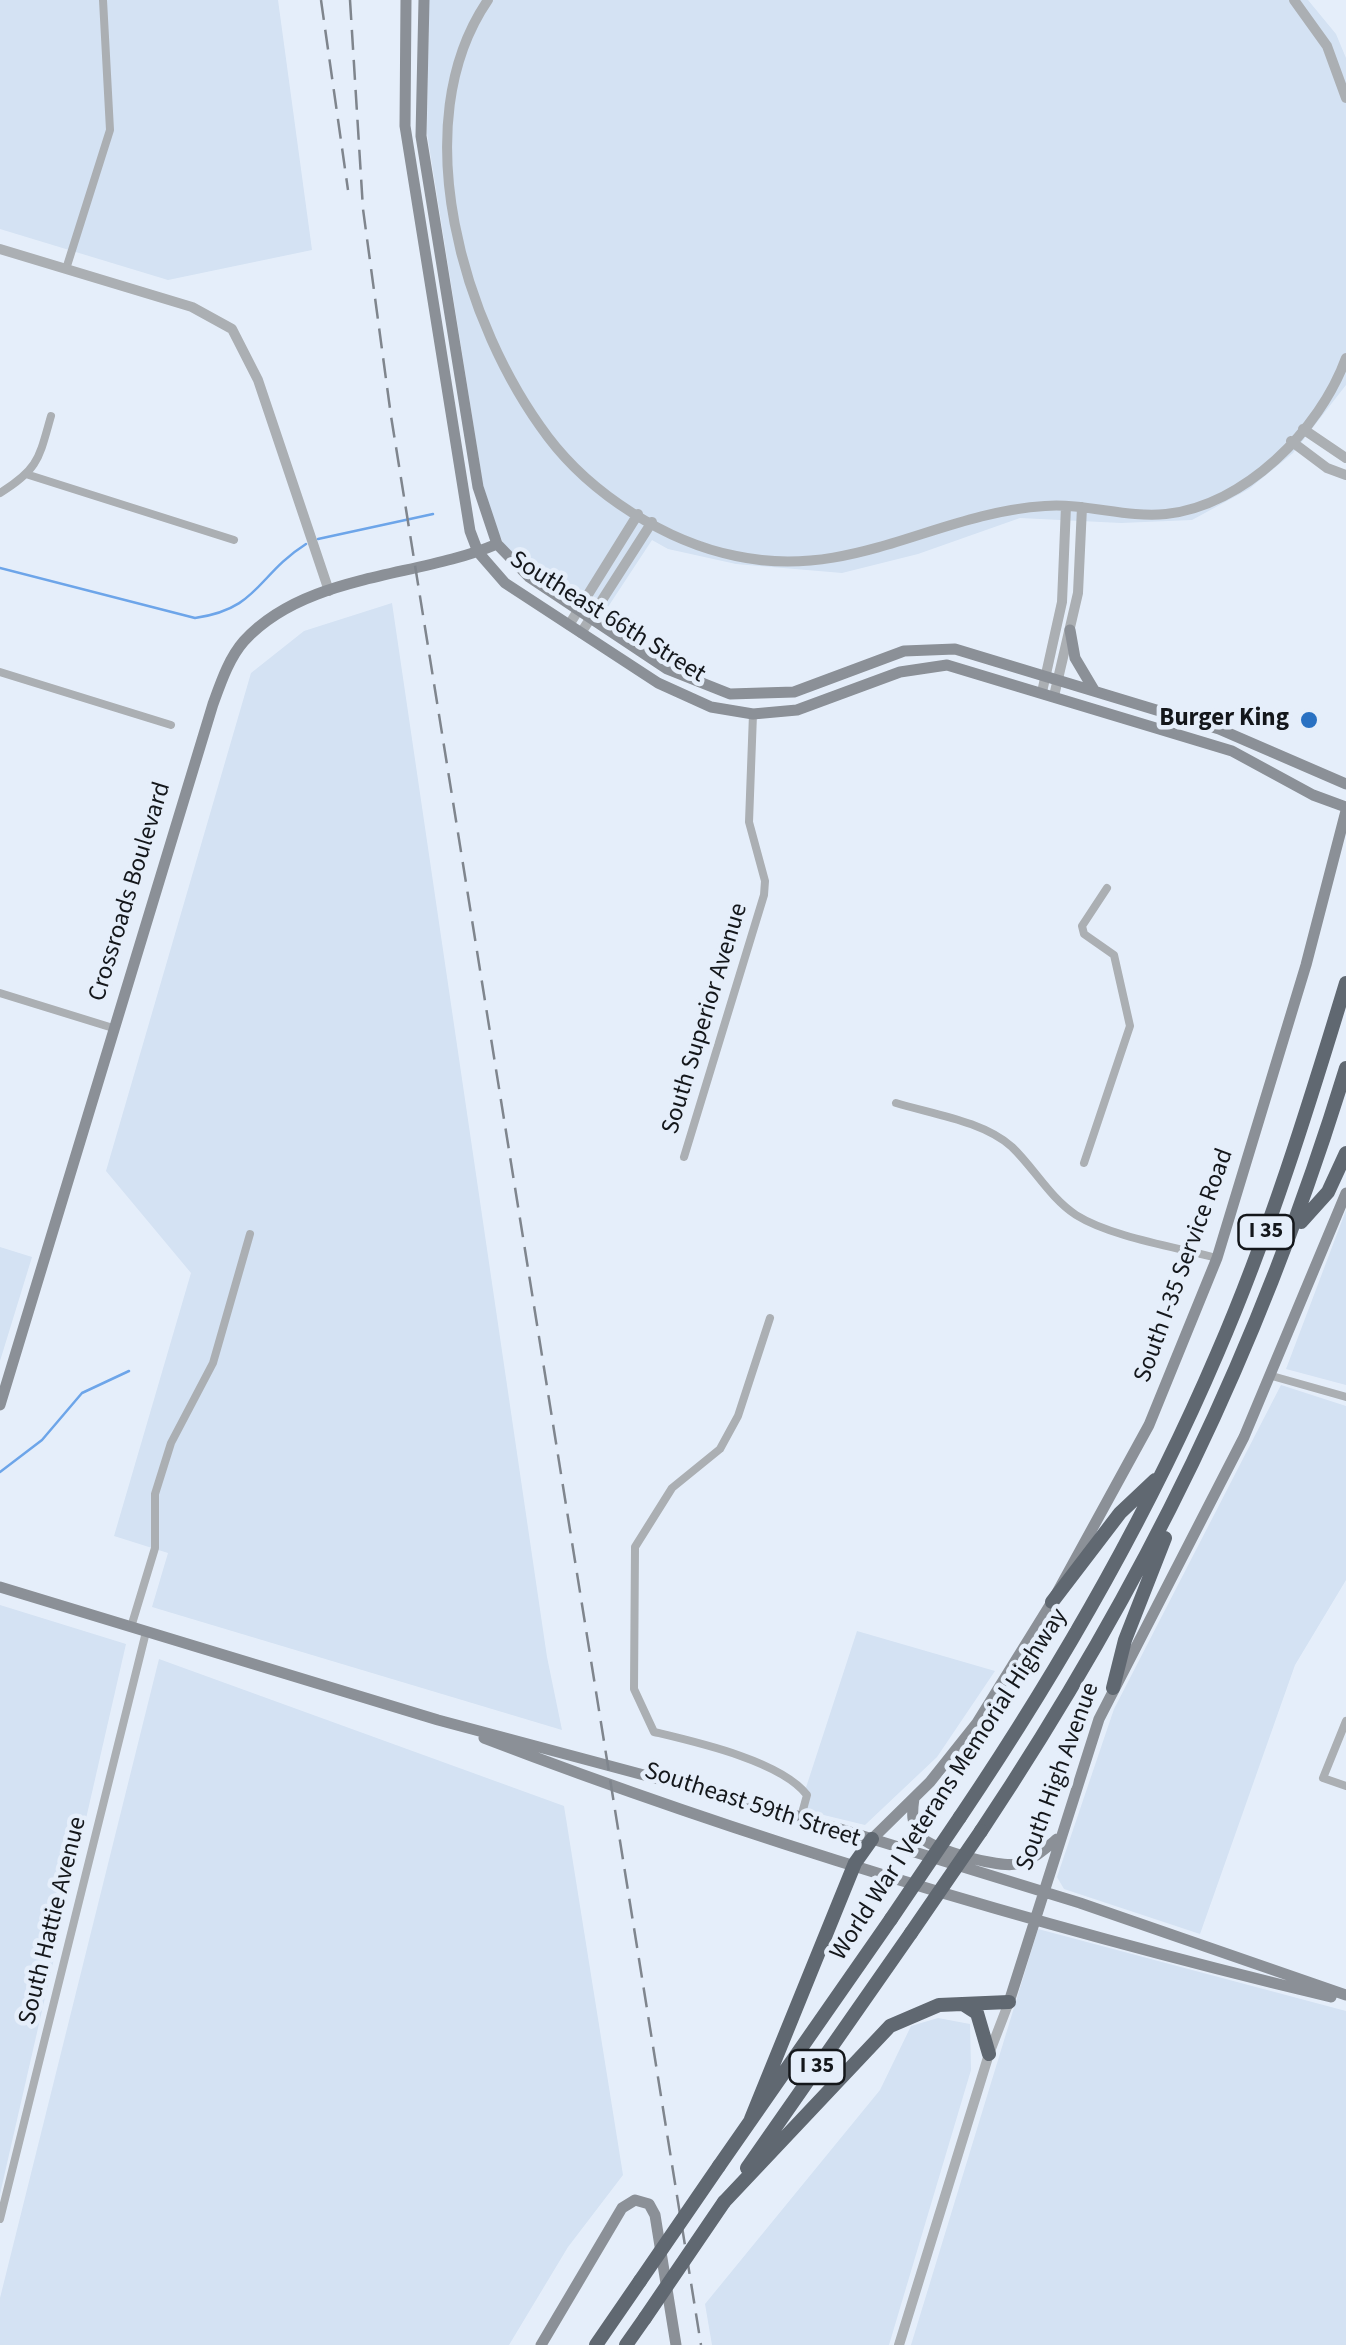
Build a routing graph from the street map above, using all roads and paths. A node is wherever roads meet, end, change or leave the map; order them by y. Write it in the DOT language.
graph roads {
  1 [pos="104,0"];
  2 [pos="406,0"];
  3 [pos="424,0"];
  4 [pos="488,0"];
  5 [pos="1294,0"];
  6 [pos="1346,55"];
  7 [pos="1332,60"];
  8 [pos="1346,98"];
  9 [pos="0,249"];
  10 [pos="66,269"];
  11 [pos="1346,358"];
  12 [pos="51,416"];
  13 [pos="1302,429"];
  14 [pos="1291,441"];
  15 [pos="1346,458"];
  16 [pos="1346,474"];
  17 [pos="29,475"];
  18 [pos="0,492"];
  19 [pos="1066,506"];
  20 [pos="1082,507"];
  21 [pos="638,514"];
  22 [pos="652,522"];
  23 [pos="234,540"];
  24 [pos="497,544"];
  25 [pos="478,552"];
  26 [pos="329,592"];
  27 [pos="578,610"];
  28 [pos="591,618"];
  29 [pos="569,625"];
  30 [pos="1070,630"];
  31 [pos="581,633"];
  32 [pos="0,672"];
  33 [pos="1052,677"];
  34 [pos="1094,690"];
  35 [pos="1048,694"];
  36 [pos="752,714"];
  37 [pos="172,725"];
  38 [pos="1346,784"];
  39 [pos="1346,809"];
  40 [pos="1107,888"];
  41 [pos="1346,982"];
  42 [pos="0,993"];
  43 [pos="112,1028"];
  44 [pos="1346,1068"];
  45 [pos="896,1103"];
  46 [pos="1346,1153"];
  47 [pos="684,1157"];
  48 [pos="1084,1163"];
  49 [pos="1346,1193"];
  50 [pos="1294,1230"];
  51 [pos="250,1234"];
  52 [pos="1217,1258"];
  53 [pos="770,1318"];
  54 [pos="1272,1376"];
  55 [pos="1346,1397"];
  56 [pos="0,1405"];
  57 [pos="1163,1472"];
  58 [pos="1185,1484"];
  59 [pos="0,1587"];
  60 [pos="1052,1602"];
  61 [pos="130,1627"];
  62 [pos="146,1632"];
  63 [pos="1112,1688"];
  64 [pos="438,1720"];
  65 [pos="1346,1721"];
  66 [pos="1346,1786"];
  67 [pos="914,1798"];
  68 [pos="802,1817"];
  69 [pos="1060,1836"];
  70 [pos="872,1840"];
  71 [pos="855,1863"];
  72 [pos="1042,1892"];
  73 [pos="1034,1918"];
  74 [pos="1346,1998"];
  75 [pos="1009,2002"];
  76 [pos="962,2003"];
  77 [pos="988,2054"];
  78 [pos="751,2119"];
  79 [pos="724,2202"];
  80 [pos="0,2219"];
  81 [pos="541,2345"];
  82 [pos="596,2345"];
  83 [pos="626,2345"];
  84 [pos="676,2345"];
  85 [pos="898,2345"];
  1 -- 10 [label="street"];
  2 -- 25 [label="main road"];
  3 -- 24 [label="main road"];
  4 -- 21 [label="street"];
  5 -- 7 [label="street"];
  6 -- 7 [label="street"];
  7 -- 8 [label="street"];
  9 -- 10 [label="street"];
  10 -- 26 [label="street"];
  11 -- 13 [label="street"];
  12 -- 17 [label="street"];
  13 -- 14 [label="street"];
  13 -- 15 [label="street"];
  14 -- 16 [label="street"];
  14 -- 20 [label="street"];
  17 -- 18 [label="street"];
  17 -- 23 [label="street"];
  19 -- 20 [label="street"];
  19 -- 22 [label="street"];
  19 -- 33 [label="street"];
  20 -- 30 [label="street"];
  21 -- 22 [label="street"];
  21 -- 27 [label="street"];
  22 -- 28 [label="street"];
  24 -- 25 [label="main road, Crossroads Boulevard"];
  24 -- 27 [label="main road, Southeast 66th Street"];
  25 -- 26 [label="main road, Crossroads Boulevard"];
  25 -- 29 [label="main road, Southeast 66th Street"];
  26 -- 43 [label="main road, Crossroads Boulevard"];
  27 -- 28 [label="main road, Southeast 66th Street"];
  27 -- 29 [label="street"];
  28 -- 31 [label="street"];
  28 -- 33 [label="main road, Southeast 66th Street"];
  29 -- 31 [label="main road, Southeast 66th Street"];
  30 -- 33 [label="street"];
  30 -- 34 [label="main road"];
  31 -- 36 [label="main road, Southeast 66th Street"];
  32 -- 37 [label="street"];
  33 -- 34 [label="main road, Southeast 66th Street"];
  33 -- 35 [label="street"];
  34 -- 38 [label="main road, Southeast 66th Street"];
  35 -- 36 [label="main road, Southeast 66th Street"];
  35 -- 39 [label="main road, Southeast 66th Street"];
  36 -- 47 [label="street, South Superior Avenue"];
  39 -- 52 [label="main road, South I-35 Service Road"];
  40 -- 48 [label="street"];
  41 -- 57 [label="highway, World War I Veterans Memorial Highway / I 35"];
  42 -- 43 [label="street"];
  43 -- 56 [label="main road, Crossroads Boulevard"];
  44 -- 50 [label="highway, World War I Veterans Memorial Highway / I 35"];
  45 -- 52 [label="street"];
  46 -- 50 [label="highway"];
  49 -- 54 [label="main road, South High Avenue"];
  50 -- 58 [label="highway, World War I Veterans Memorial Highway / I 35"];
  51 -- 61 [label="street"];
  52 -- 60 [label="main road, South I-35 Service Road"];
  53 -- 68 [label="street"];
  54 -- 55 [label="street"];
  54 -- 63 [label="main road, South High Avenue"];
  57 -- 60 [label="highway"];
  57 -- 78 [label="highway, World War I Veterans Memorial Highway / I 35, bridge"];
  58 -- 63 [label="highway"];
  58 -- 79 [label="highway, World War I Veterans Memorial Highway / I 35, bridge"];
  59 -- 61 [label="main road, Southeast 59th Street"];
  60 -- 67 [label="main road, South I-35 Service Road"];
  61 -- 62 [label="main road, Southeast 59th Street"];
  62 -- 64 [label="main road, Southeast 59th Street"];
  62 -- 80 [label="street, South Hattie Avenue"];
  63 -- 69 [label="main road, South High Avenue"];
  64 -- 68 [label="main road, Southeast 59th Street"];
  64 -- 71 [label="main road, Southeast 59th Street"];
  65 -- 66 [label="street"];
  67 -- 69 [label="main road"];
  67 -- 70 [label="main road, South I-35 Service Road"];
  68 -- 70 [label="main road, Southeast 59th Street"];
  69 -- 72 [label="main road, South High Avenue"];
  70 -- 71 [label="highway"];
  70 -- 72 [label="main road, Southeast 59th Street"];
  71 -- 73 [label="main road, Southeast 59th Street"];
  71 -- 78 [label="highway"];
  72 -- 73 [label="main road, South High Avenue"];
  72 -- 74 [label="main road, Southeast 59th Street"];
  73 -- 74 [label="main road, Southeast 59th Street"];
  73 -- 75 [label="main road, South High Avenue"];
  75 -- 76 [label="highway"];
  75 -- 77 [label="street, South High Avenue"];
  76 -- 77 [label="highway"];
  76 -- 79 [label="highway"];
  77 -- 85 [label="street, South High Avenue"];
  78 -- 82 [label="highway, World War I Veterans Memorial Highway / I 35, bridge"];
  79 -- 83 [label="highway, World War I Veterans Memorial Highway / I 35, bridge"];
  81 -- 84 [label="main road"];
}
